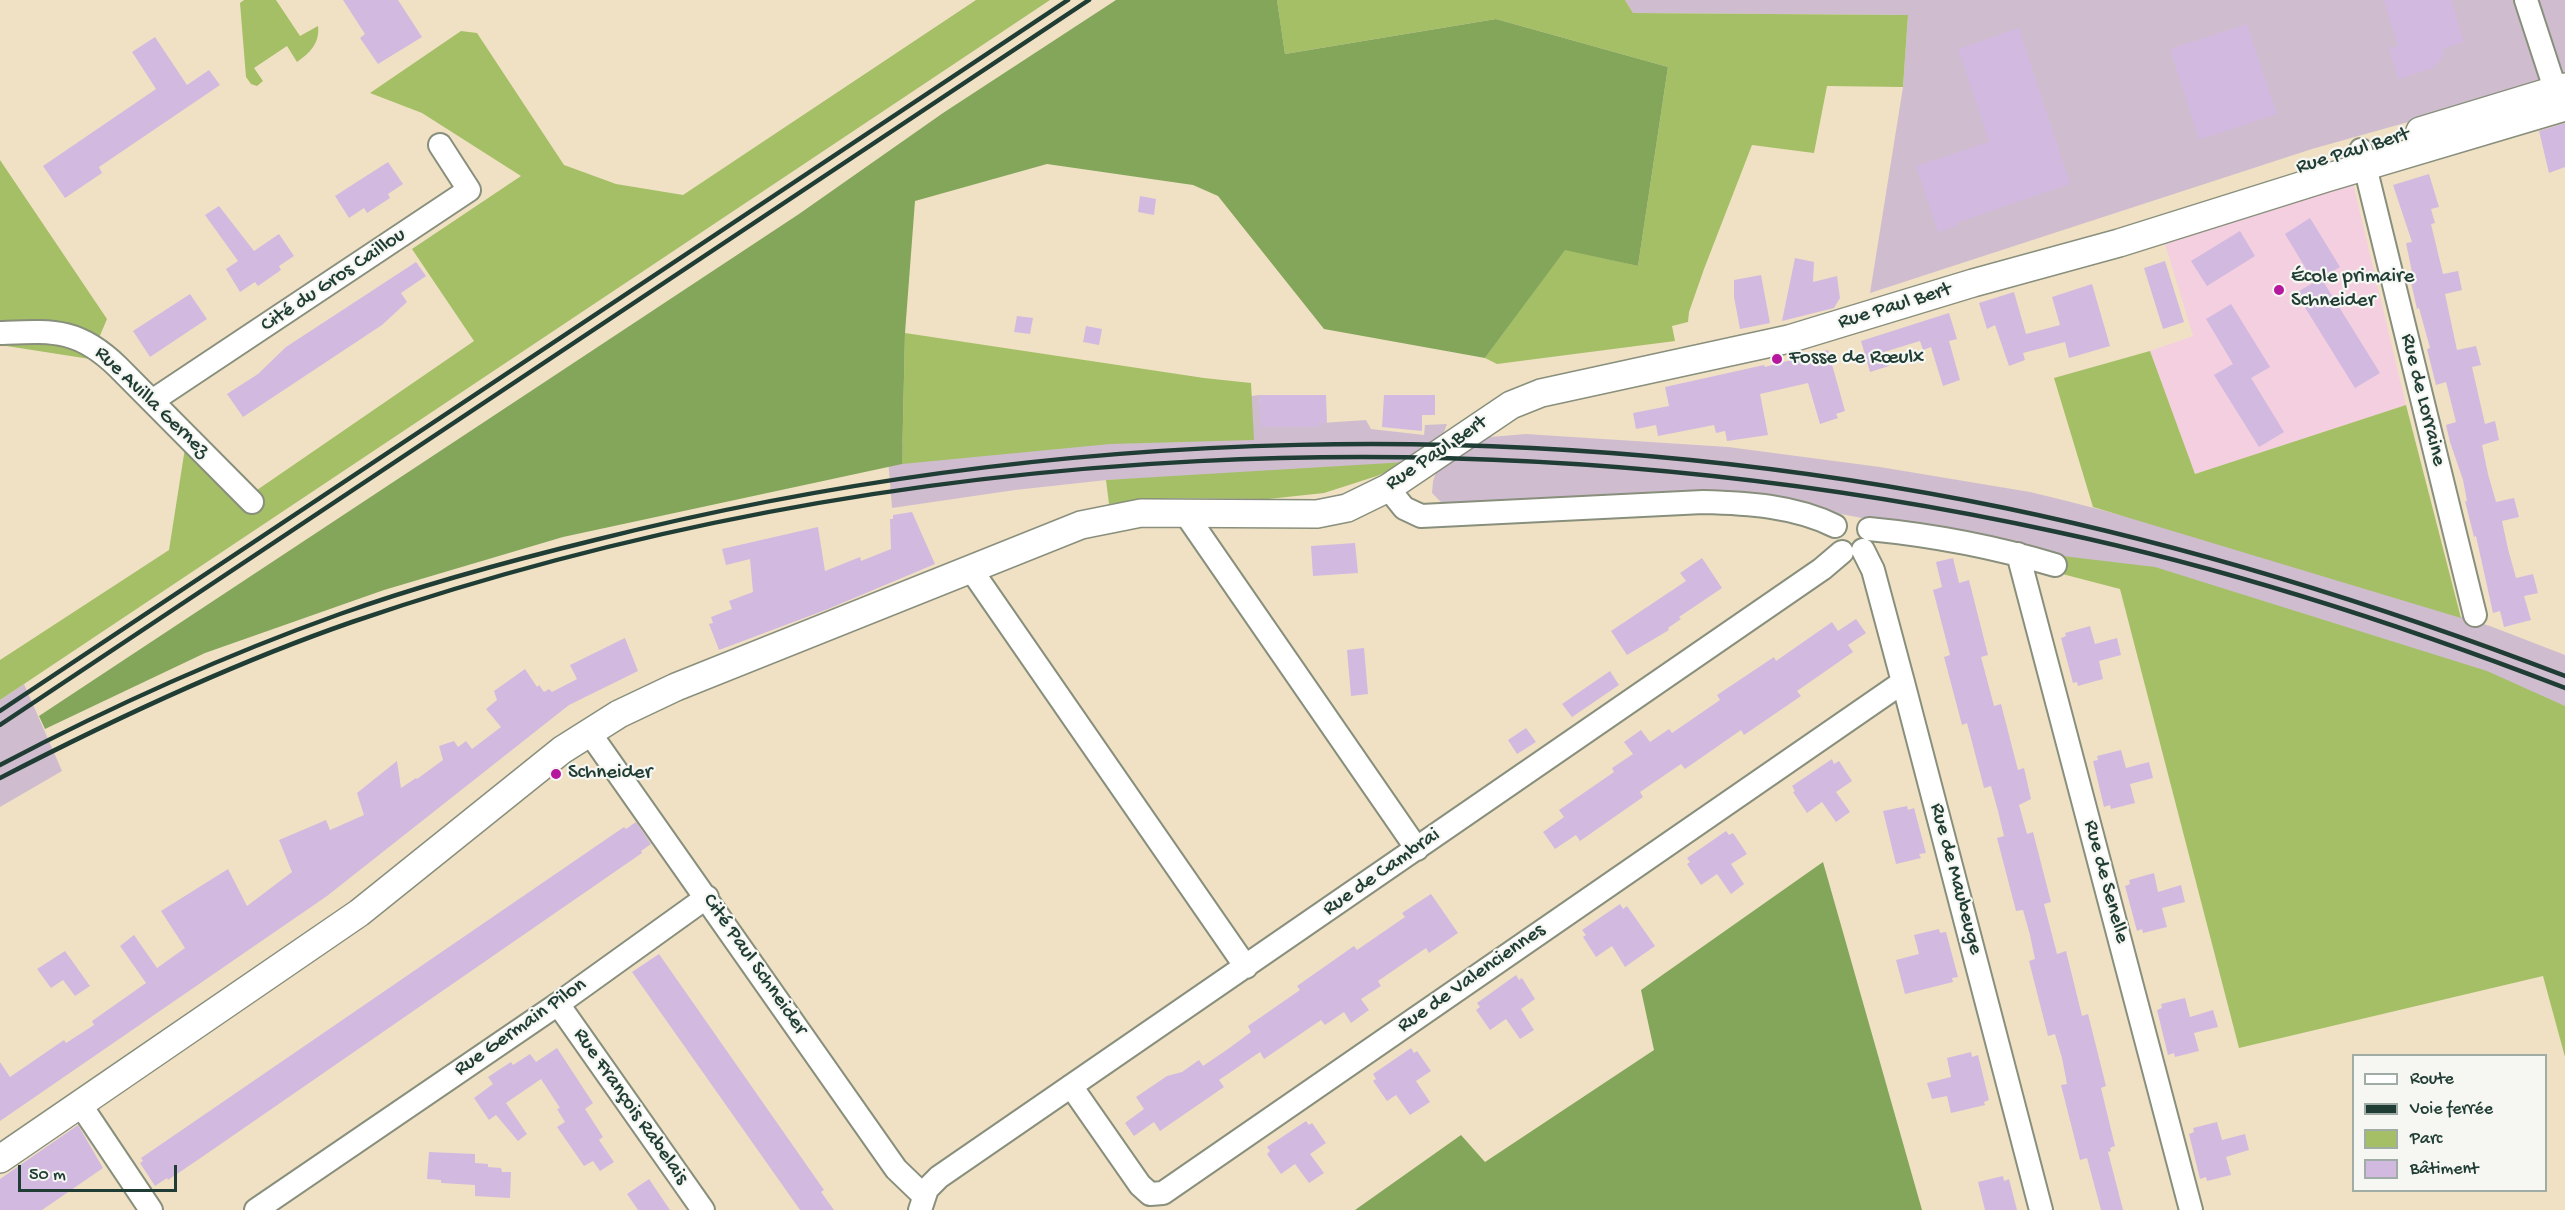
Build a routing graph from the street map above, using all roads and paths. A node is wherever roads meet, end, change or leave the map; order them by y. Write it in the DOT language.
graph roads {
  1 [pos="2526,0"];
  2 [pos="2562,98"];
  3 [pos="440,145"];
  4 [pos="2363,158"];
  5 [pos="0,333"];
  6 [pos="153,401"];
  7 [pos="1388,488"];
  8 [pos="252,502"];
  9 [pos="1185,513"];
  10 [pos="1835,526"];
  11 [pos="1858,544"];
  12 [pos="2018,554"];
  13 [pos="2055,565"];
  14 [pos="970,568"];
  15 [pos="2475,615"];
  16 [pos="1904,681"];
  17 [pos="589,732"];
  18 [pos="1417,849"];
  19 [pos="707,897"];
  20 [pos="1246,967"];
  21 [pos="558,1004"];
  22 [pos="1071,1086"];
  23 [pos="80,1104"];
  24 [pos="0,1159"];
  25 [pos="921,1203"];
  26 [pos="151,1210"];
  27 [pos="256,1210"];
  28 [pos="703,1210"];
  29 [pos="2041,1210"];
  30 [pos="2191,1210"];
  1 -- 2 [label="street"];
  2 -- 4 [label="street, Rue Paul Bert"];
  3 -- 6 [label="street, Cité du Gros Caillou"];
  4 -- 7 [label="street, Rue Paul Bert"];
  4 -- 15 [label="street, Rue de Lorraine"];
  5 -- 6 [label="street, Rue Avilla Gernez"];
  6 -- 8 [label="street, Rue Avilla Gernez"];
  7 -- 9 [label="street, Rue Paul Bert"];
  7 -- 10 [label="street"];
  9 -- 14 [label="street, Rue Paul Bert"];
  9 -- 18 [label="street"];
  10 -- 11 [label="street, Rue de Maubeuge"];
  10 -- 11 [label="street"];
  11 -- 12 [label="street"];
  11 -- 16 [label="street, Rue de Maubeuge"];
  11 -- 18 [label="street, Rue de Cambrai"];
  12 -- 13 [label="street"];
  12 -- 30 [label="street, Rue de Senelle"];
  14 -- 17 [label="street, Rue Paul Bert"];
  14 -- 20 [label="street"];
  16 -- 22 [label="street, Rue de Valenciennes"];
  16 -- 29 [label="street, Rue de Maubeuge"];
  17 -- 19 [label="street, Cité Paul Schneider"];
  17 -- 23 [label="street, Rue Paul Bert"];
  18 -- 20 [label="street, Rue de Cambrai"];
  19 -- 21 [label="street, Rue Germain Pilon"];
  19 -- 25 [label="street, Cité Paul Schneider"];
  20 -- 22 [label="street, Rue de Cambrai"];
  21 -- 27 [label="street, Rue Germain Pilon"];
  21 -- 28 [label="street, Rue François Rabelais"];
  22 -- 25 [label="street, Rue de Cambrai"];
  23 -- 24 [label="street, Rue Paul Bert"];
  23 -- 26 [label="street"];
}
